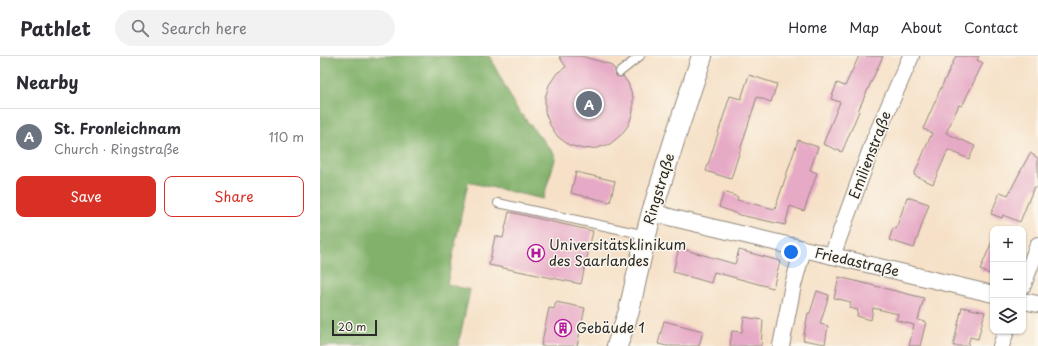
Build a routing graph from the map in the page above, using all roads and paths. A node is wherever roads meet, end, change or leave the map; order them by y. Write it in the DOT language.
graph roads {
  1 [pos="640,56"];
  2 [pos="702,56"];
  3 [pos="911,56"];
  4 [pos="620,72"];
  5 [pos="498,203"];
  6 [pos="652,212"];
  7 [pos="646,235"];
  8 [pos="1038,245"];
  9 [pos="803,249"];
  10 [pos="832,256"];
  11 [pos="1026,276"];
  12 [pos="990,293"];
  13 [pos="1026,302"];
  14 [pos="1038,304"];
  15 [pos="624,325"];
  16 [pos="1005,334"];
  17 [pos="617,346"];
  18 [pos="623,346"];
  19 [pos="781,346"];
  20 [pos="1001,346"];
  1 -- 4 [label="lane"];
  2 -- 6 [label="street, Ringstraße"];
  3 -- 10 [label="street, Emilienstraße"];
  5 -- 7 [label="lane"];
  6 -- 7 [label="street, Ringstraße"];
  6 -- 9 [label="street, Friedastraße"];
  7 -- 15 [label="street, Ringstraße"];
  8 -- 11 [label="street"];
  9 -- 10 [label="street, Friedastraße"];
  9 -- 19 [label="street"];
  10 -- 12 [label="street, Friedastraße"];
  13 -- 14 [label="street"];
  15 -- 17 [label="street, Ringstraße"];
  15 -- 18 [label="street, Ringstraße"];
  16 -- 20 [label="street"];
}
